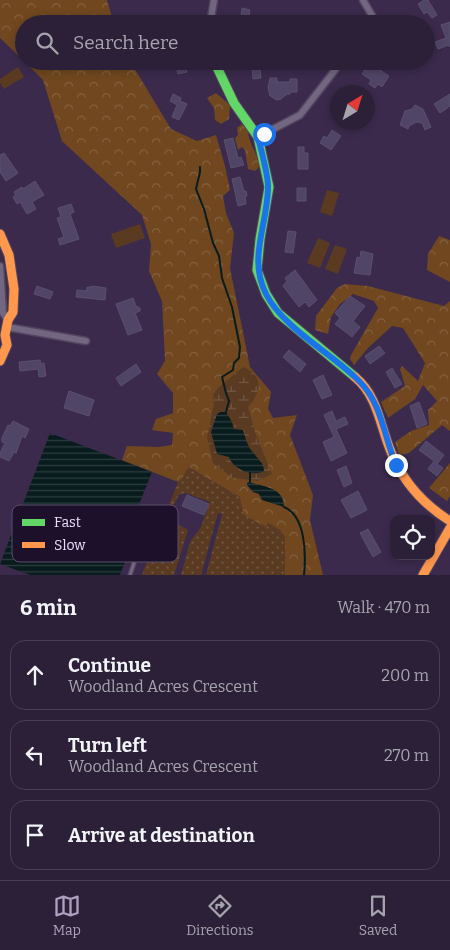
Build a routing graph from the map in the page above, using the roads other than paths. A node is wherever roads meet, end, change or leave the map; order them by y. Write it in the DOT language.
graph roads {
  1 [pos="214,0"];
  2 [pos="362,0"];
  3 [pos="212,15"];
  4 [pos="372,15"];
  5 [pos="218,70"];
  6 [pos="335,70"];
  7 [pos="258,137"];
  8 [pos="0,234"];
  9 [pos="0,266"];
  10 [pos="5,330"];
  11 [pos="86,341"];
  12 [pos="0,361"];
  13 [pos="450,521"];
  14 [pos="450,528"];
  15 [pos="134,562"];
  16 [pos="130,575"];
  17 [pos="423,575"];
  1 -- 3 [label="street"];
  2 -- 4 [label="street"];
  5 -- 7 [label="street"];
  6 -- 7 [label="street"];
  7 -- 13 [label="street"];
  8 -- 10 [label="street"];
  9 -- 10 [label="street"];
  10 -- 11 [label="street"];
  10 -- 12 [label="street"];
  14 -- 17 [label="street"];
  15 -- 16 [label="lane"];
}
